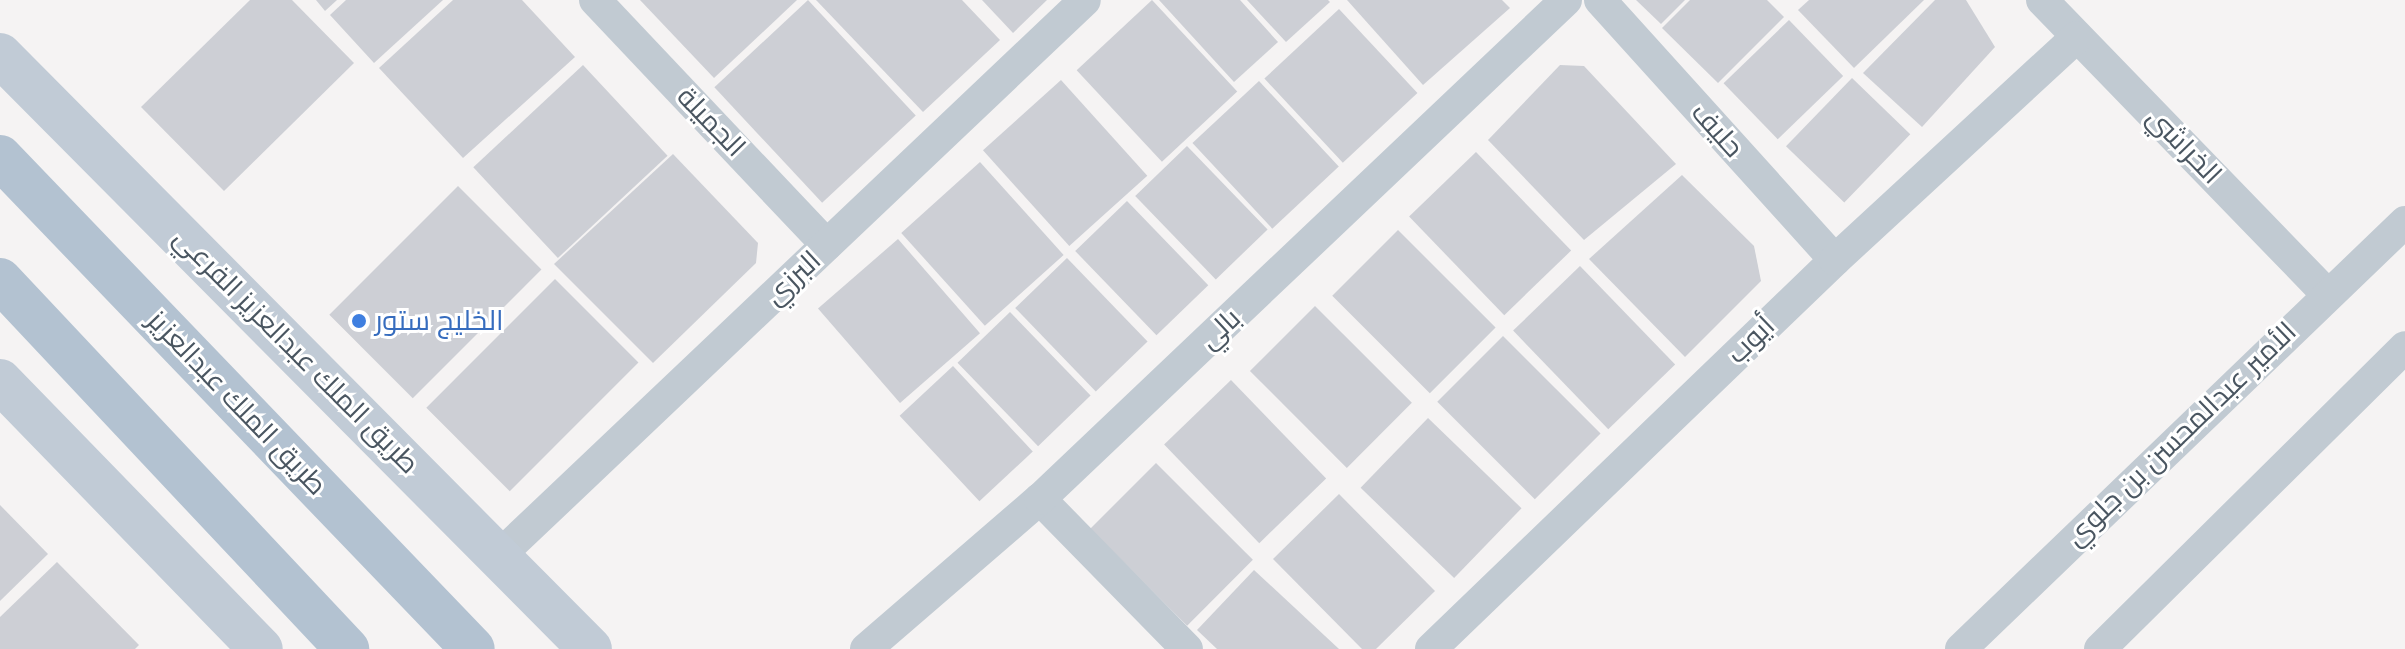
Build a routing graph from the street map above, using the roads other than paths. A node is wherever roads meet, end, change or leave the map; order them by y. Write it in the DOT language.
graph roads {
  1 [pos="595,0"];
  2 [pos="1085,0"];
  3 [pos="1566,0"];
  4 [pos="1600,0"];
  5 [pos="2042,0"];
  6 [pos="2077,37"];
  7 [pos="0,55"];
  8 [pos="0,157"];
  9 [pos="2405,222"];
  10 [pos="827,245"];
  11 [pos="1835,260"];
  12 [pos="0,280"];
  13 [pos="2326,293"];
  14 [pos="2405,347"];
  15 [pos="0,381"];
  16 [pos="1040,499"];
  17 [pos="500,555"];
  18 [pos="261,649"];
  19 [pos="347,649"];
  20 [pos="473,649"];
  21 [pos="590,649"];
  22 [pos="866,649"];
  23 [pos="1187,649"];
  24 [pos="1431,649"];
  25 [pos="1961,649"];
  26 [pos="2100,649"];
  1 -- 10 [label="street, الجميلة"];
  2 -- 10 [label="street, البرزي"];
  3 -- 16 [label="street, بالي"];
  4 -- 11 [label="street, حليف"];
  5 -- 6 [label="street, الخراشي"];
  6 -- 11 [label="street, أيوب"];
  6 -- 13 [label="street, الخراشي"];
  7 -- 17 [label="street, طريق الملك عبدالعزيز الفرعي"];
  8 -- 20 [label="main road, طريق الملك عبدالعزيز"];
  9 -- 13 [label="street, الأمير عبدالمحسن بن جلوي"];
  10 -- 17 [label="street, البرزي"];
  11 -- 24 [label="street, أيوب"];
  12 -- 19 [label="main road"];
  13 -- 25 [label="street, الأمير عبدالمحسن بن جلوي"];
  14 -- 26 [label="street"];
  15 -- 18 [label="street"];
  16 -- 22 [label="street, بالي"];
  16 -- 23 [label="street"];
  17 -- 21 [label="street, طريق الملك عبدالعزيز الفرعي"];
}
